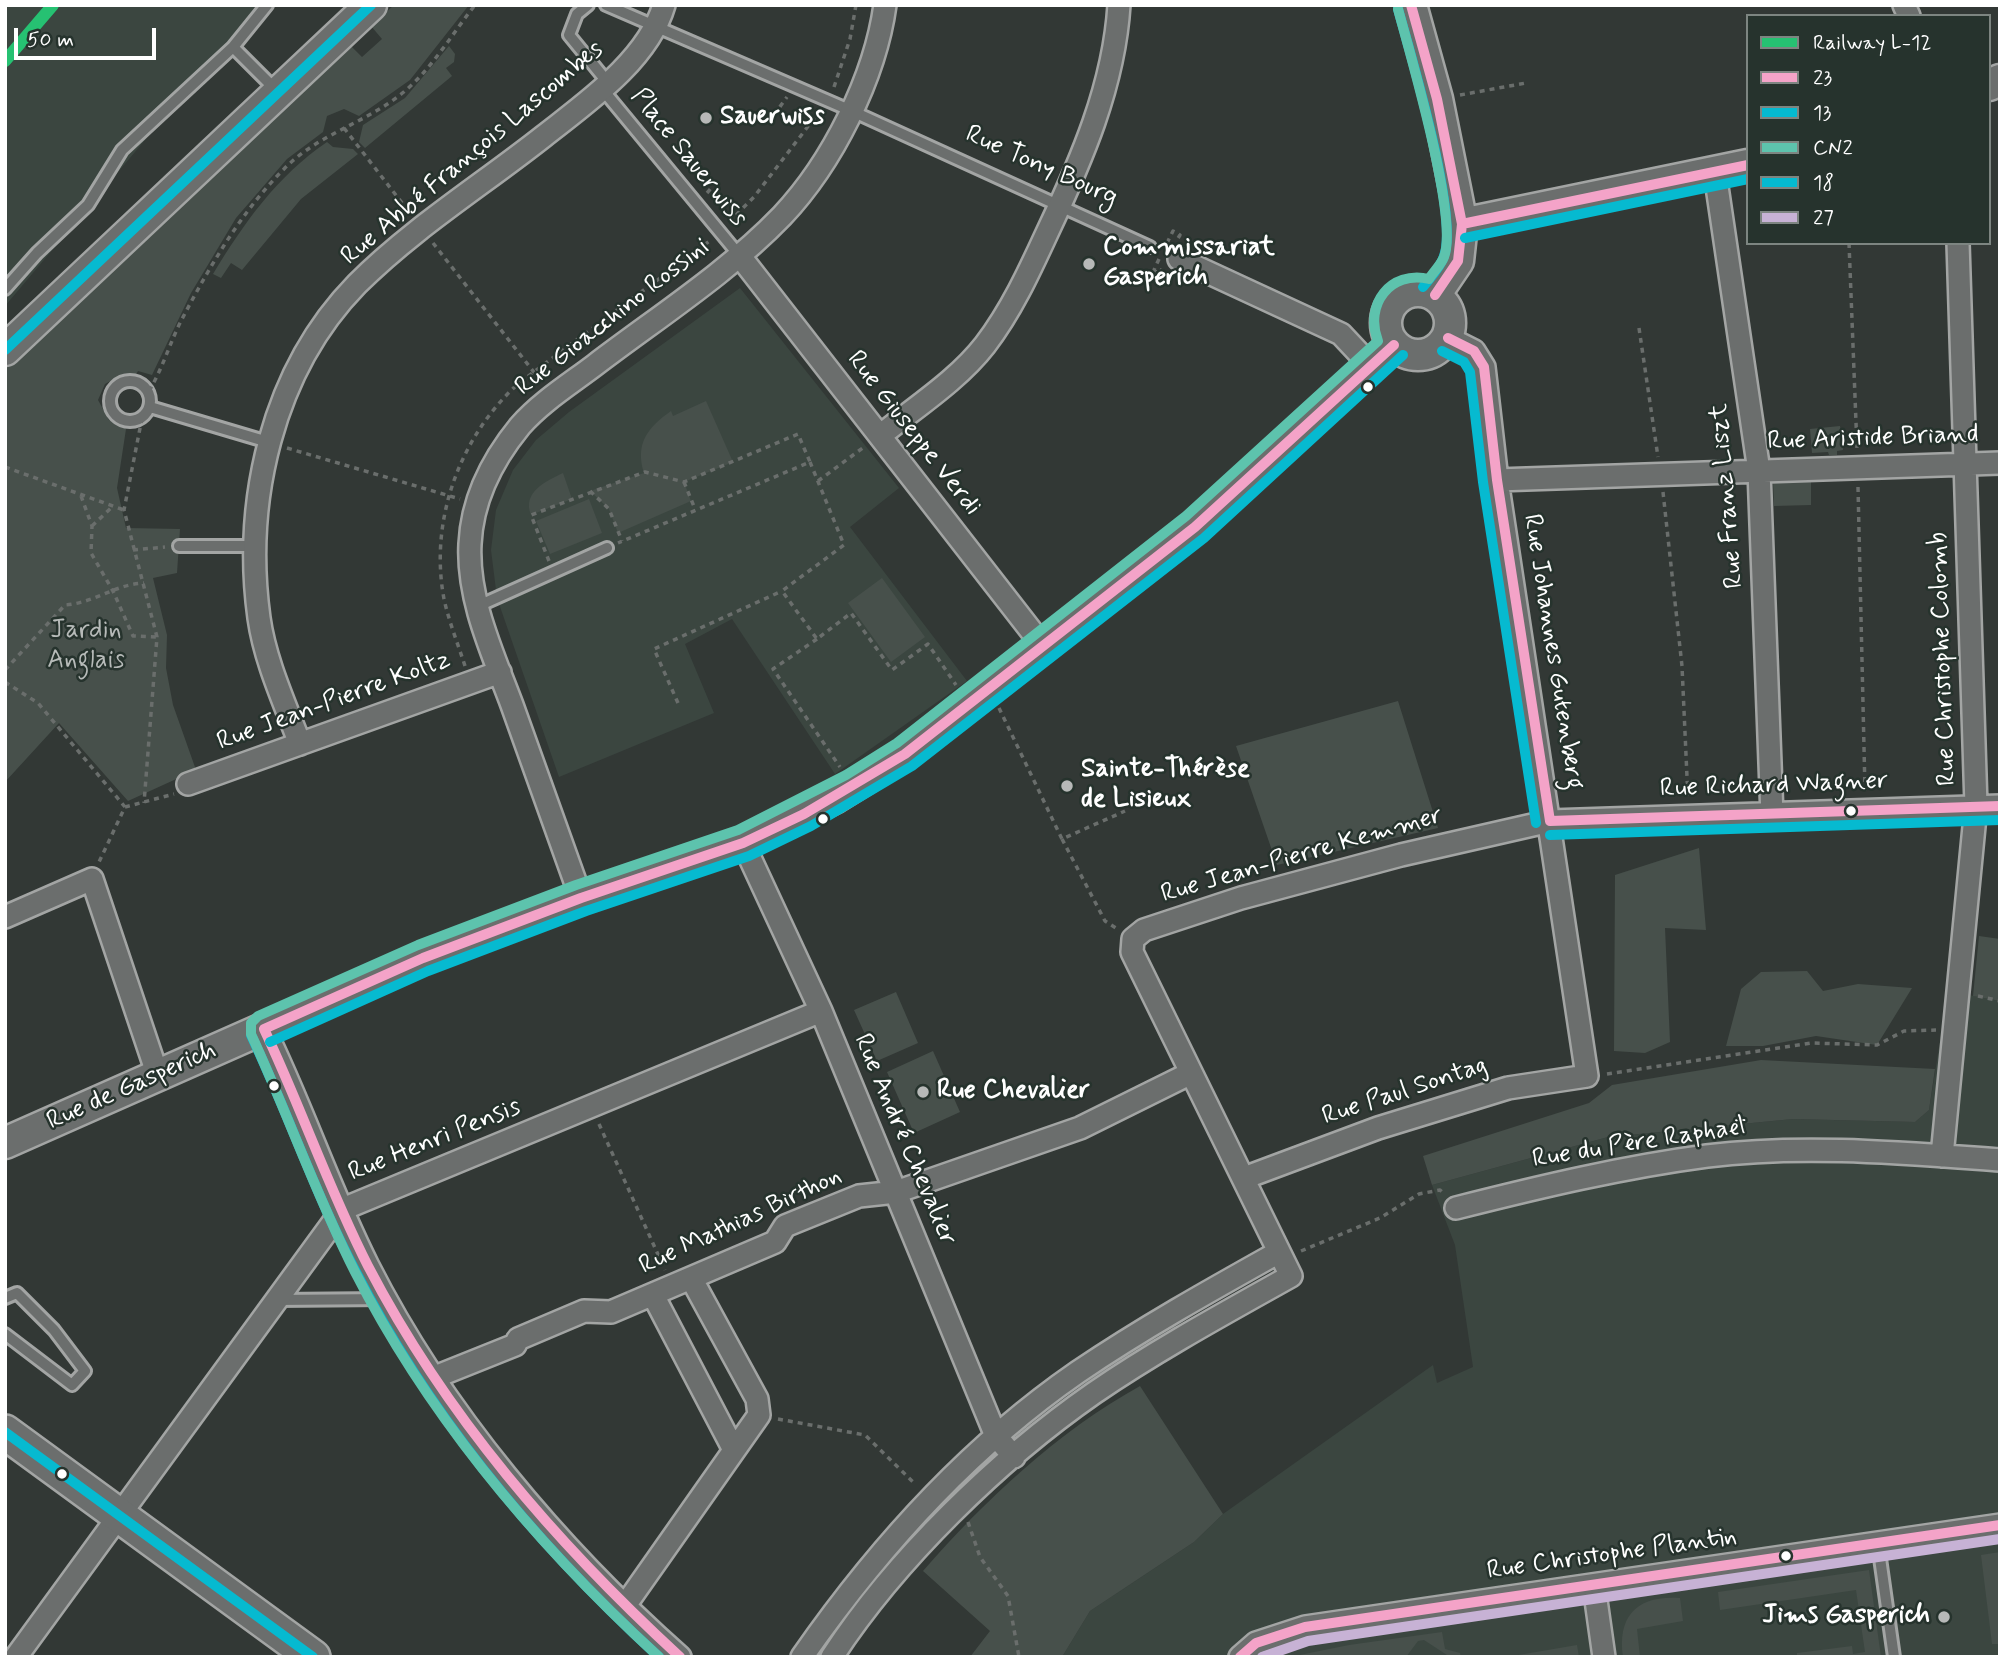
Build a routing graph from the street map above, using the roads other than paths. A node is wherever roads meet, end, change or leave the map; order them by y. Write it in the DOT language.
graph roads {
  1 [pos="267,5"];
  2 [pos="371,5"];
  3 [pos="588,5"];
  4 [pos="606,5"];
  5 [pos="664,5"];
  6 [pos="885,5"];
  7 [pos="1119,5"];
  8 [pos="1410,5"];
  9 [pos="654,26"];
  10 [pos="233,47"];
  11 [pos="606,87"];
  12 [pos="279,92"];
  13 [pos="854,112"];
  14 [pos="1746,165"];
  15 [pos="1715,173"];
  16 [pos="1059,208"];
  17 [pos="1462,224"];
  18 [pos="1958,245"];
  19 [pos="1150,247"];
  20 [pos="739,256"];
  21 [pos="1171,262"];
  22 [pos="5,289"];
  23 [pos="1435,295"];
  24 [pos="1448,338"];
  25 [pos="1394,345"];
  26 [pos="5,349"];
  27 [pos="1371,366"];
  28 [pos="150,407"];
  29 [pos="880,436"];
  30 [pos="268,442"];
  31 [pos="2000,463"];
  32 [pos="1965,464"];
  33 [pos="1759,471"];
  34 [pos="1497,480"];
  35 [pos="179,546"];
  36 [pos="257,546"];
  37 [pos="607,548"];
  38 [pos="477,607"];
  39 [pos="1043,646"];
  40 [pos="500,672"];
  41 [pos="300,744"];
  42 [pos="188,784"];
  43 [pos="1976,806"];
  44 [pos="2000,806"];
  45 [pos="1772,816"];
  46 [pos="1550,821"];
  47 [pos="743,842"];
  48 [pos="581,898"];
  49 [pos="5,917"];
  50 [pos="821,1011"];
  51 [pos="264,1029"];
  52 [pos="1191,1073"];
  53 [pos="158,1076"];
  54 [pos="1587,1076"];
  55 [pos="5,1143"];
  56 [pos="1942,1156"];
  57 [pos="2000,1160"];
  58 [pos="1244,1178"];
  59 [pos="896,1192"];
  60 [pos="1456,1208"];
  61 [pos="343,1209"];
  62 [pos="1281,1256"];
  63 [pos="672,1286"];
  64 [pos="5,1298"];
  65 [pos="387,1299"];
  66 [pos="276,1300"];
  67 [pos="1170,1312"];
  68 [pos="5,1334"];
  69 [pos="1184,1336"];
  70 [pos="435,1377"];
  71 [pos="5,1432"];
  72 [pos="996,1436"];
  73 [pos="734,1450"];
  74 [pos="1014,1457"];
  75 [pos="119,1515"];
  76 [pos="2000,1525"];
  77 [pos="1878,1544"];
  78 [pos="1594,1586"];
  79 [pos="624,1607"];
  80 [pos="16,1657"];
  81 [pos="313,1657"];
  82 [pos="680,1657"];
  83 [pos="802,1657"];
  84 [pos="832,1657"];
  85 [pos="1240,1657"];
  86 [pos="1604,1657"];
  87 [pos="1894,1657"];
  1 -- 10 [label="lane"];
  2 -- 12 [label="street"];
  3 -- 11 [label="lane, Place Sauerwiss"];
  4 -- 9 [label="lane"];
  5 -- 9 [label="street, Rue Abbé François Lascombes"];
  6 -- 13 [label="street, Rue Gioacchino Rossini"];
  7 -- 16 [label="street"];
  8 -- 17 [label="street"];
  9 -- 11 [label="street, Rue Abbé François Lascombes"];
  9 -- 13 [label="lane"];
  10 -- 12 [label="lane"];
  10 -- 22 [label="lane"];
  11 -- 20 [label="lane, Place Sauerwiss"];
  11 -- 30 [label="street, Rue Abbé François Lascombes"];
  12 -- 26 [label="street"];
  13 -- 16 [label="lane, Rue Tony Bourg"];
  13 -- 20 [label="street, Rue Gioacchino Rossini"];
  14 -- 15 [label="street"];
  15 -- 17 [label="street"];
  15 -- 33 [label="street, Rue Franz Liszt"];
  16 -- 19 [label="lane, Rue Tony Bourg"];
  16 -- 29 [label="street"];
  17 -- 23 [label="street"];
  18 -- 32 [label="street, Rue Christophe Colomb"];
  20 -- 29 [label="street, Rue Giuseppe Verdi"];
  20 -- 38 [label="street, Rue Gioacchino Rossini"];
  21 -- 27 [label="street"];
  23 -- 24 [label="street"];
  23 -- 25 [label="street"];
  24 -- 25 [label="street"];
  24 -- 34 [label="street, Rue Johannes Gutenberg"];
  25 -- 27 [label="street, Rue de Gasperich"];
  27 -- 39 [label="street, Rue de Gasperich"];
  28 -- 28 [label="lane"];
  28 -- 30 [label="lane"];
  29 -- 39 [label="street, Rue Giuseppe Verdi"];
  30 -- 36 [label="street, Rue Abbé François Lascombes"];
  31 -- 32 [label="street, Rue Aristide Briand"];
  32 -- 33 [label="street, Rue Aristide Briand"];
  32 -- 43 [label="street, Rue Christophe Colomb"];
  33 -- 34 [label="street, Rue Aristide Briand"];
  33 -- 45 [label="street, Rue Franz Liszt"];
  34 -- 46 [label="street, Rue Johannes Gutenberg"];
  35 -- 36 [label="lane"];
  36 -- 41 [label="street, Rue Abbé François Lascombes"];
  37 -- 38 [label="lane"];
  38 -- 40 [label="street, Rue Gioacchino Rossini"];
  39 -- 47 [label="street, Rue de Gasperich"];
  40 -- 41 [label="street, Rue Jean-Pierre Koltz"];
  40 -- 48 [label="street, Rue Gioacchino Rossini"];
  41 -- 42 [label="street, Rue Jean-Pierre Koltz"];
  43 -- 44 [label="street, Rue Richard Wagner"];
  43 -- 45 [label="street, Rue Richard Wagner"];
  43 -- 56 [label="street, Rue Christophe Colomb"];
  45 -- 46 [label="street, Rue Richard Wagner"];
  46 -- 52 [label="street, Rue Jean-Pierre Kemmer"];
  46 -- 54 [label="street, Rue Johannes Gutenberg"];
  47 -- 48 [label="street, Rue de Gasperich"];
  47 -- 50 [label="street, Rue André Chevalier"];
  48 -- 51 [label="street, Rue de Gasperich"];
  49 -- 53 [label="street"];
  50 -- 59 [label="street, Rue André Chevalier"];
  50 -- 61 [label="street, Rue Henri Pensis"];
  51 -- 53 [label="street, Rue de Gasperich"];
  51 -- 61 [label="street"];
  52 -- 58 [label="street"];
  52 -- 59 [label="street, Rue Mathias Birthon"];
  53 -- 55 [label="street, Rue de Gasperich"];
  54 -- 58 [label="street, Rue Paul Sontag"];
  56 -- 57 [label="street, Rue du Père Raphaël"];
  56 -- 60 [label="street, Rue du Père Raphaël"];
  58 -- 62 [label="street"];
  59 -- 63 [label="street, Rue Mathias Birthon"];
  59 -- 72 [label="street, Rue André Chevalier"];
  61 -- 65 [label="street"];
  61 -- 66 [label="street, Rue Henri Pensis"];
  62 -- 67 [label="street"];
  62 -- 69 [label="street"];
  63 -- 70 [label="street, Rue Mathias Birthon"];
  63 -- 73 [label="street"];
  63 -- 73 [label="street"];
  64 -- 68 [label="lane"];
  65 -- 66 [label="lane"];
  65 -- 70 [label="street"];
  66 -- 75 [label="street, Rue Henri Pensis"];
  67 -- 69 [label="street"];
  67 -- 72 [label="street"];
  69 -- 74 [label="street"];
  70 -- 79 [label="street"];
  71 -- 75 [label="main road"];
  72 -- 74 [label="street, Rue André Chevalier"];
  72 -- 83 [label="street"];
  73 -- 79 [label="street"];
  74 -- 84 [label="street"];
  75 -- 80 [label="street, Rue Henri Pensis"];
  75 -- 81 [label="main road"];
  76 -- 77 [label="street, Rue Christophe Plantin"];
  77 -- 78 [label="street, Rue Christophe Plantin"];
  77 -- 87 [label="lane"];
  78 -- 85 [label="street, Rue Christophe Plantin"];
  78 -- 86 [label="street"];
  79 -- 82 [label="street"];
}
